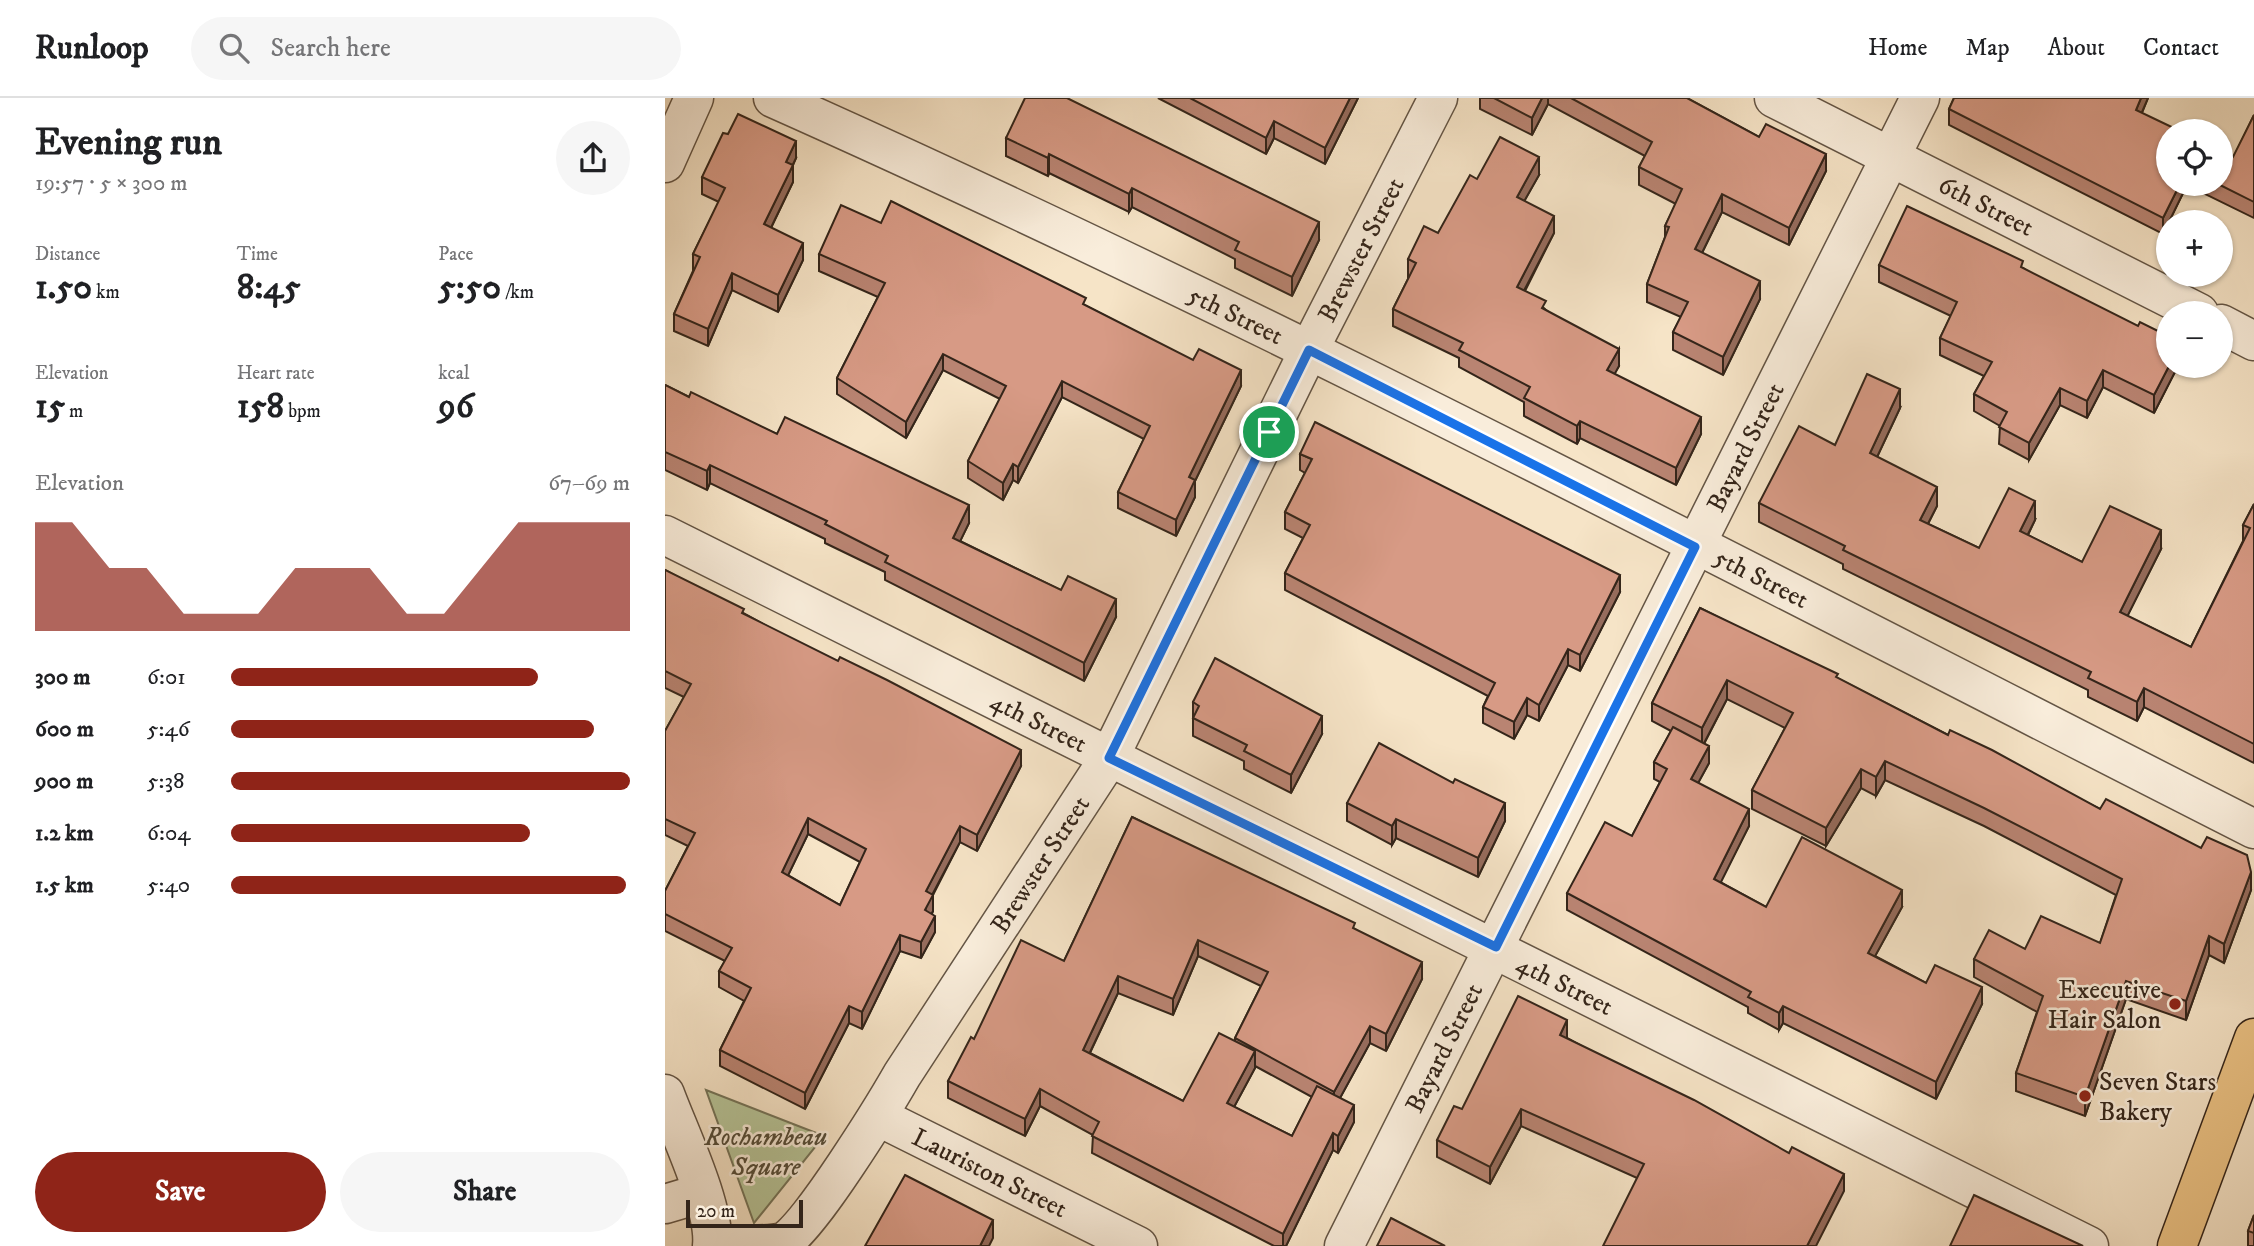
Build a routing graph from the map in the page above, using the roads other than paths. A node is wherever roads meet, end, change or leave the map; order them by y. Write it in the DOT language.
graph roads {
  1 [pos="694,98"];
  2 [pos="773,98"];
  3 [pos="1439,98"];
  4 [pos="1774,98"];
  5 [pos="1920,98"];
  6 [pos="1891,158"];
  7 [pos="665,163"];
  8 [pos="2175,301"];
  9 [pos="2233,330"];
  10 [pos="2254,341"];
  11 [pos="1309,350"];
  12 [pos="665,534"];
  13 [pos="1695,547"];
  14 [pos="1109,758"];
  15 [pos="2254,828"];
  16 [pos="1496,947"];
  17 [pos="2254,1038"];
  18 [pos="665,1094"];
  19 [pos="879,1117"];
  20 [pos="702,1193"];
  21 [pos="665,1204"];
  22 [pos="712,1246"];
  23 [pos="1138,1246"];
  24 [pos="1344,1246"];
  25 [pos="2089,1246"];
  26 [pos="2177,1246"];
  1 -- 7 [label="street"];
  2 -- 11 [label="street, 5th Street"];
  3 -- 11 [label="street, Brewster Street"];
  4 -- 6 [label="street, 6th Street"];
  5 -- 6 [label="street, Bayard Street"];
  6 -- 8 [label="street, 6th Street"];
  6 -- 13 [label="street, Bayard Street"];
  9 -- 10 [label="street"];
  11 -- 13 [label="street, 5th Street"];
  11 -- 14 [label="street, Brewster Street"];
  12 -- 14 [label="street, 4th Street"];
  13 -- 15 [label="street, 5th Street"];
  13 -- 16 [label="street, Bayard Street"];
  14 -- 16 [label="street, 4th Street"];
  14 -- 19 [label="street, Brewster Street"];
  16 -- 24 [label="street, Bayard Street"];
  16 -- 25 [label="street, 4th Street"];
  17 -- 26 [label="main road"];
  18 -- 20 [label="street"];
  19 -- 22 [label="street, Brewster Street"];
  19 -- 23 [label="street, Lauriston Street"];
  20 -- 21 [label="street"];
  20 -- 22 [label="street"];
}
